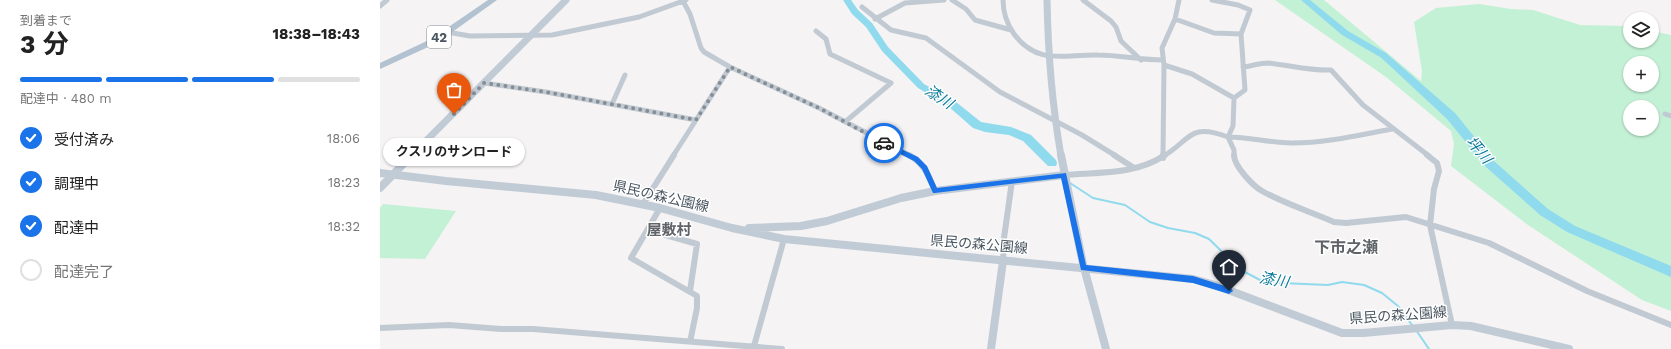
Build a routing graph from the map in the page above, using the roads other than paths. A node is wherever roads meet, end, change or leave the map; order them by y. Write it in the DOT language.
graph roads {
  1 [pos="387,0"];
  2 [pos="493,0"];
  3 [pos="566,0"];
  4 [pos="944,0"];
  5 [pos="952,0"];
  6 [pos="1002,0"];
  7 [pos="1047,0"];
  8 [pos="1083,0"];
  9 [pos="1179,0"];
  10 [pos="1212,0"];
  11 [pos="685,1"];
  12 [pos="1225,1"];
  13 [pos="380,6"];
  14 [pos="862,7"];
  15 [pos="875,19"];
  16 [pos="1175,19"];
  17 [pos="1011,30"];
  18 [pos="816,31"];
  19 [pos="447,32"];
  20 [pos="1241,34"];
  21 [pos="530,36"];
  22 [pos="1048,56"];
  23 [pos="1141,60"];
  24 [pos="1163,62"];
  25 [pos="380,66"];
  26 [pos="730,67"];
  27 [pos="1243,67"];
  28 [pos="625,75"];
  29 [pos="484,83"];
  30 [pos="1234,98"];
  31 [pos="612,104"];
  32 [pos="1665,114"];
  33 [pos="1671,116"];
  34 [pos="696,120"];
  35 [pos="1055,121"];
  36 [pos="845,122"];
  37 [pos="1392,129"];
  38 [pos="1228,137"];
  39 [pos="1163,158"];
  40 [pos="1134,168"];
  41 [pos="380,173"];
  42 [pos="394,175"];
  43 [pos="1064,175"];
  44 [pos="1012,181"];
  45 [pos="380,188"];
  46 [pos="935,191"];
  47 [pos="643,204"];
  48 [pos="660,208"];
  49 [pos="1430,225"];
  50 [pos="732,228"];
  51 [pos="648,230"];
  52 [pos="784,239"];
  53 [pos="1003,261"];
  54 [pos="1083,267"];
  55 [pos="690,291"];
  56 [pos="1452,325"];
  57 [pos="1671,325"];
  58 [pos="380,328"];
  59 [pos="690,342"];
  60 [pos="754,346"];
  61 [pos="782,349"];
  62 [pos="991,349"];
  63 [pos="1106,349"];
  64 [pos="1569,349"];
  1 -- 13 [label="street"];
  2 -- 19 [label="main road, 42"];
  3 -- 21 [label="street"];
  4 -- 15 [label="street"];
  5 -- 17 [label="street"];
  6 -- 17 [label="street"];
  7 -- 22 [label="street"];
  8 -- 23 [label="street"];
  9 -- 16 [label="street"];
  10 -- 12 [label="street"];
  11 -- 21 [label="street"];
  11 -- 26 [label="street"];
  12 -- 20 [label="street"];
  14 -- 15 [label="street"];
  15 -- 35 [label="street"];
  16 -- 20 [label="street"];
  16 -- 24 [label="street"];
  17 -- 22 [label="street"];
  18 -- 36 [label="street"];
  19 -- 21 [label="street"];
  19 -- 25 [label="main road, 42"];
  20 -- 27 [label="street"];
  21 -- 29 [label="street"];
  22 -- 23 [label="street"];
  22 -- 35 [label="street"];
  23 -- 24 [label="street"];
  24 -- 30 [label="street"];
  24 -- 39 [label="street"];
  26 -- 34 [label="street"];
  26 -- 36 [label="street"];
  27 -- 30 [label="street"];
  27 -- 37 [label="street"];
  28 -- 31 [label="street"];
  29 -- 31 [label="street"];
  29 -- 42 [label="street"];
  30 -- 38 [label="street"];
  31 -- 34 [label="street"];
  32 -- 33 [label="street"];
  34 -- 47 [label="street"];
  35 -- 40 [label="street"];
  35 -- 43 [label="street"];
  36 -- 46 [label="street"];
  37 -- 38 [label="street"];
  37 -- 49 [label="street"];
  38 -- 39 [label="street"];
  38 -- 49 [label="street"];
  39 -- 40 [label="street"];
  40 -- 43 [label="street"];
  41 -- 42 [label="street, 県民の森公園線"];
  42 -- 45 [label="street"];
  42 -- 47 [label="street, 県民の森公園線"];
  43 -- 44 [label="street"];
  43 -- 54 [label="street"];
  44 -- 46 [label="street"];
  44 -- 53 [label="street"];
  46 -- 50 [label="street"];
  47 -- 48 [label="street, 県民の森公園線"];
  48 -- 50 [label="street, 県民の森公園線"];
  48 -- 51 [label="street"];
  49 -- 56 [label="street"];
  49 -- 57 [label="street"];
  50 -- 52 [label="street, 県民の森公園線"];
  51 -- 55 [label="street"];
  51 -- 55 [label="street"];
  52 -- 53 [label="street, 県民の森公園線"];
  52 -- 60 [label="street"];
  53 -- 54 [label="street, 県民の森公園線"];
  53 -- 62 [label="street"];
  54 -- 56 [label="street, 県民の森公園線"];
  54 -- 63 [label="street"];
  55 -- 59 [label="street"];
  56 -- 64 [label="street, 県民の森公園線"];
  58 -- 59 [label="street"];
  59 -- 60 [label="street"];
  60 -- 61 [label="street"];
}
